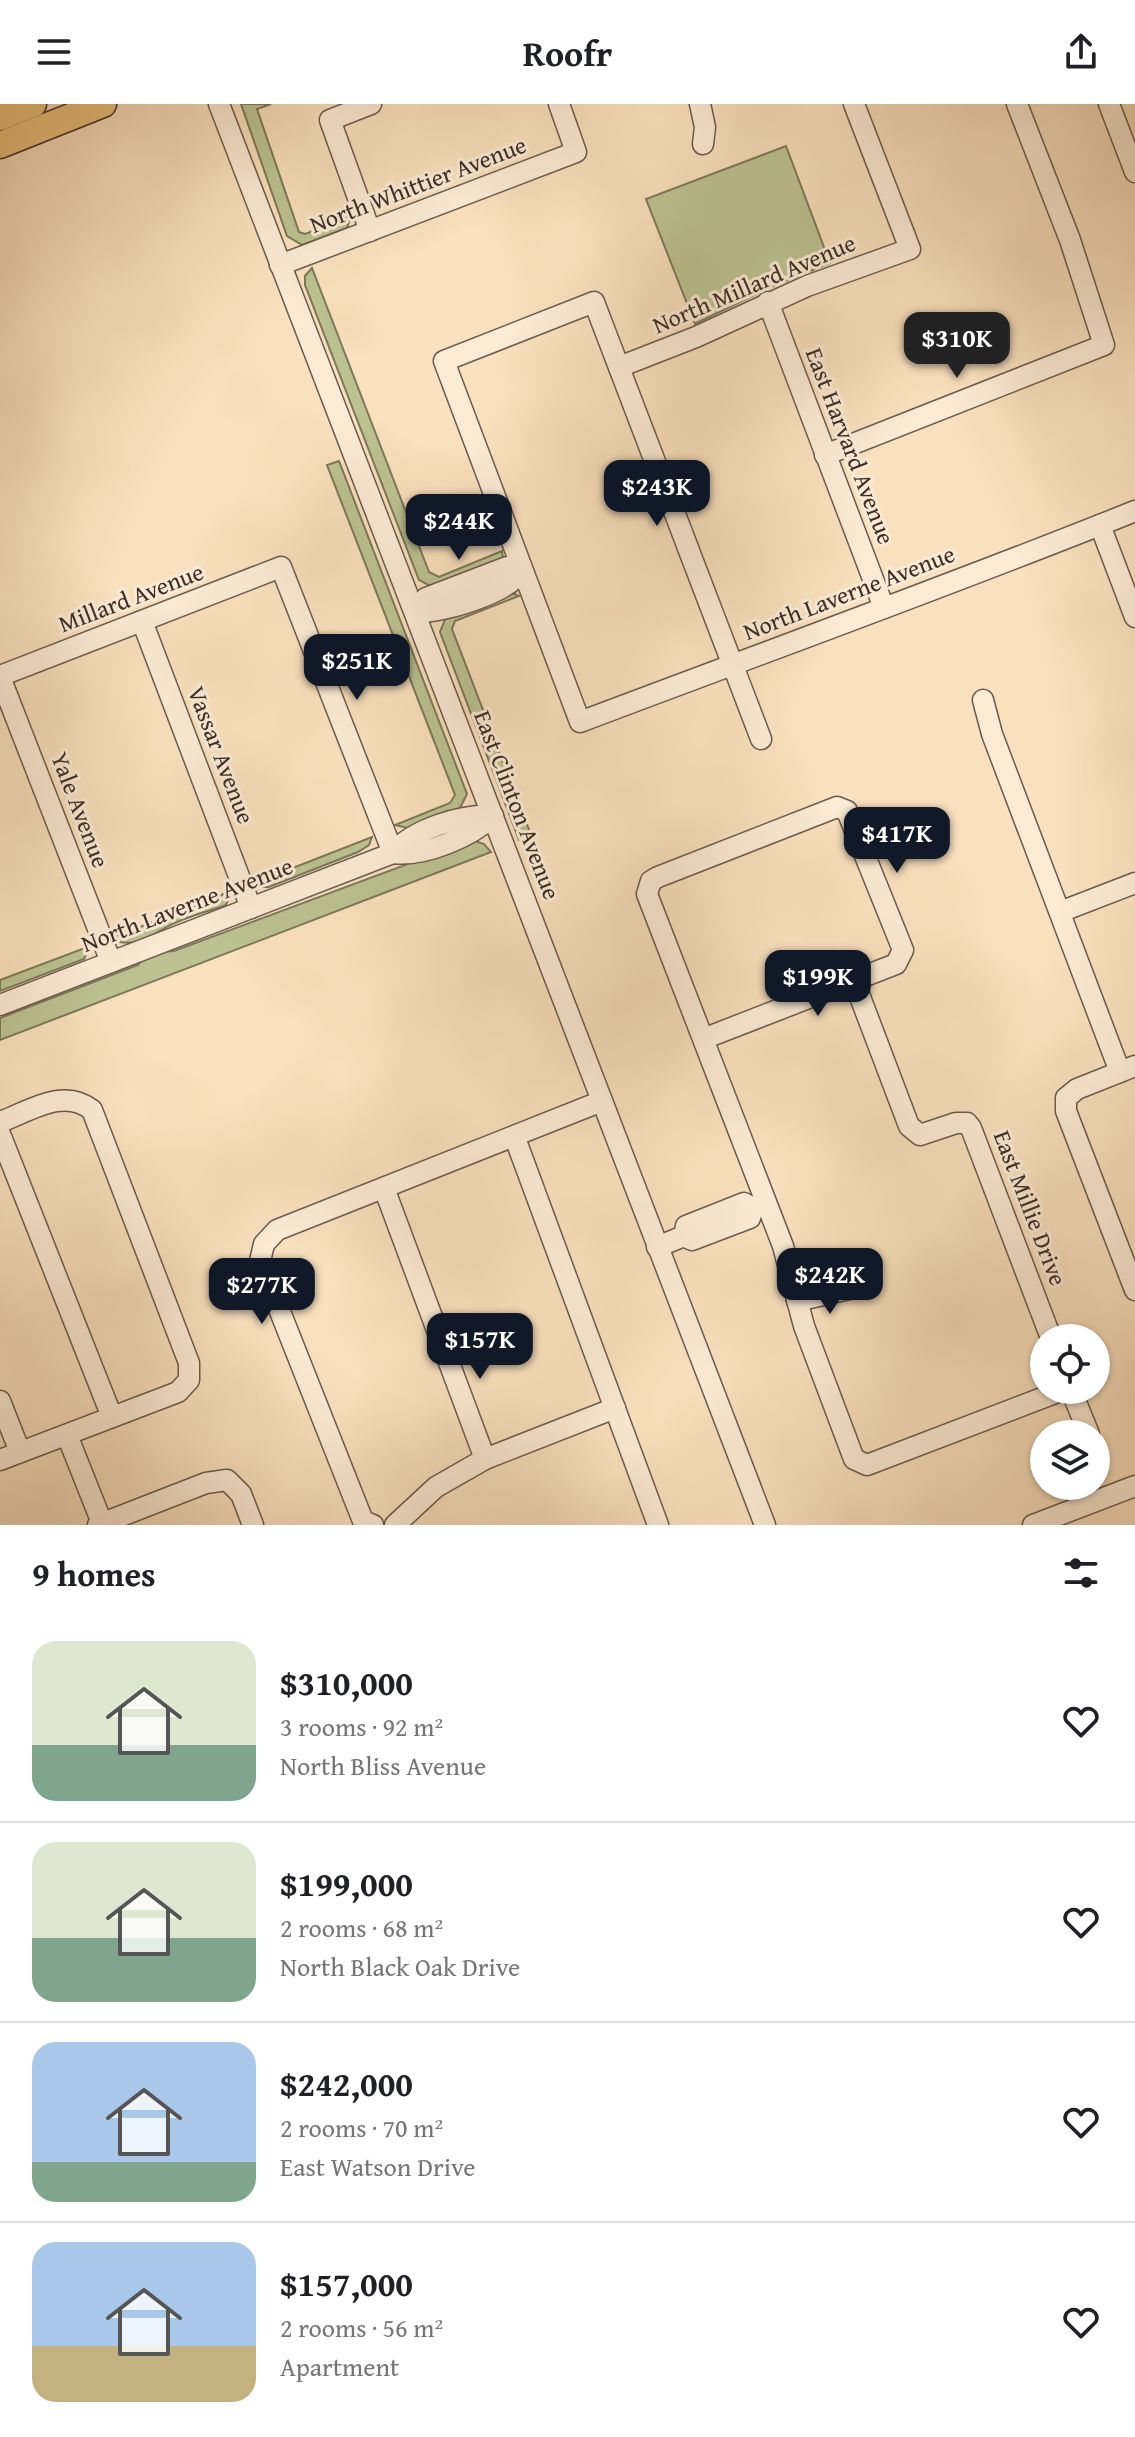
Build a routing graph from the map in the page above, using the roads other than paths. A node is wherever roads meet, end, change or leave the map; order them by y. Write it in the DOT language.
graph roads {
  1 [pos="33,104"];
  2 [pos="103,104"];
  3 [pos="219,104"];
  4 [pos="371,104"];
  5 [pos="559,104"];
  6 [pos="700,104"];
  7 [pos="854,104"];
  8 [pos="1017,104"];
  9 [pos="1109,104"];
  10 [pos="0,117"];
  11 [pos="703,144"];
  12 [pos="0,145"];
  13 [pos="1135,170"];
  14 [pos="370,231"];
  15 [pos="280,265"];
  16 [pos="768,302"];
  17 [pos="619,367"];
  18 [pos="825,455"];
  19 [pos="1135,511"];
  20 [pos="1100,525"];
  21 [pos="522,571"];
  22 [pos="884,608"];
  23 [pos="415,612"];
  24 [pos="1135,617"];
  25 [pos="142,621"];
  26 [pos="733,665"];
  27 [pos="0,676"];
  28 [pos="983,700"];
  29 [pos="761,739"];
  30 [pos="493,816"];
  31 [pos="393,853"];
  32 [pos="1135,883"];
  33 [pos="251,908"];
  34 [pos="1060,912"];
  35 [pos="111,962"];
  36 [pos="854,981"];
  37 [pos="0,1005"];
  38 [pos="703,1039"];
  39 [pos="1128,1069"];
  40 [pos="602,1101"];
  41 [pos="0,1122"];
  42 [pos="0,1134"];
  43 [pos="515,1138"];
  44 [pos="384,1188"];
  45 [pos="760,1205"];
  46 [pos="657,1247"];
  47 [pos="853,1288"];
  48 [pos="1135,1290"];
  49 [pos="797,1301"];
  50 [pos="1046,1324"];
  51 [pos="0,1401"];
  52 [pos="1030,1403"];
  53 [pos="615,1408"];
  54 [pos="112,1417"];
  55 [pos="67,1435"];
  56 [pos="20,1452"];
  57 [pos="485,1459"];
  58 [pos="0,1460"];
  59 [pos="1135,1486"];
  60 [pos="147,1516"];
  61 [pos="100,1524"];
  62 [pos="253,1525"];
  63 [pos="373,1525"];
  64 [pos="395,1525"];
  65 [pos="658,1525"];
  66 [pos="765,1525"];
  67 [pos="1033,1525"];
  1 -- 10 [label="main road"];
  2 -- 12 [label="main road"];
  3 -- 15 [label="street, East Clinton Avenue"];
  4 -- 14 [label="street"];
  5 -- 14 [label="street, North Whittier Avenue"];
  6 -- 11 [label="street"];
  7 -- 16 [label="street, North Millard Avenue"];
  8 -- 18 [label="street"];
  9 -- 13 [label="street"];
  14 -- 15 [label="street, North Whittier Avenue"];
  15 -- 23 [label="street, East Clinton Avenue"];
  16 -- 17 [label="street, North Millard Avenue"];
  16 -- 18 [label="street, East Harvard Avenue"];
  17 -- 21 [label="street"];
  17 -- 26 [label="street"];
  18 -- 22 [label="street, East Harvard Avenue"];
  19 -- 20 [label="street, North Laverne Avenue"];
  20 -- 22 [label="street, North Laverne Avenue"];
  20 -- 24 [label="street"];
  21 -- 23 [label="street"];
  21 -- 26 [label="street, North Laverne Avenue"];
  22 -- 26 [label="street, North Laverne Avenue"];
  23 -- 30 [label="street, East Clinton Avenue"];
  25 -- 27 [label="street, Millard Avenue"];
  25 -- 31 [label="street, Millard Avenue"];
  25 -- 33 [label="street, Vassar Avenue"];
  26 -- 29 [label="street"];
  27 -- 35 [label="street, Yale Avenue"];
  28 -- 34 [label="street"];
  30 -- 31 [label="street, North Laverne Avenue"];
  30 -- 40 [label="street, East Clinton Avenue"];
  31 -- 33 [label="street, North Laverne Avenue"];
  32 -- 34 [label="street"];
  33 -- 35 [label="street, North Laverne Avenue"];
  34 -- 39 [label="street"];
  35 -- 37 [label="street, North Laverne Avenue"];
  36 -- 38 [label="street"];
  36 -- 38 [label="street"];
  36 -- 50 [label="street, East Millie Drive"];
  38 -- 45 [label="street"];
  39 -- 48 [label="street"];
  40 -- 43 [label="street"];
  40 -- 46 [label="street, East Clinton Avenue"];
  41 -- 54 [label="street"];
  42 -- 54 [label="street"];
  43 -- 44 [label="street"];
  43 -- 53 [label="street"];
  44 -- 57 [label="street"];
  44 -- 63 [label="street"];
  45 -- 46 [label="street"];
  45 -- 49 [label="street"];
  46 -- 66 [label="street, East Clinton Avenue"];
  47 -- 49 [label="street"];
  49 -- 52 [label="street"];
  51 -- 56 [label="street"];
  53 -- 57 [label="street"];
  53 -- 65 [label="street"];
  54 -- 55 [label="street"];
  55 -- 56 [label="street"];
  55 -- 61 [label="street"];
  56 -- 58 [label="street"];
  57 -- 64 [label="street"];
  59 -- 67 [label="street"];
  60 -- 61 [label="street"];
  60 -- 62 [label="street"];
}
